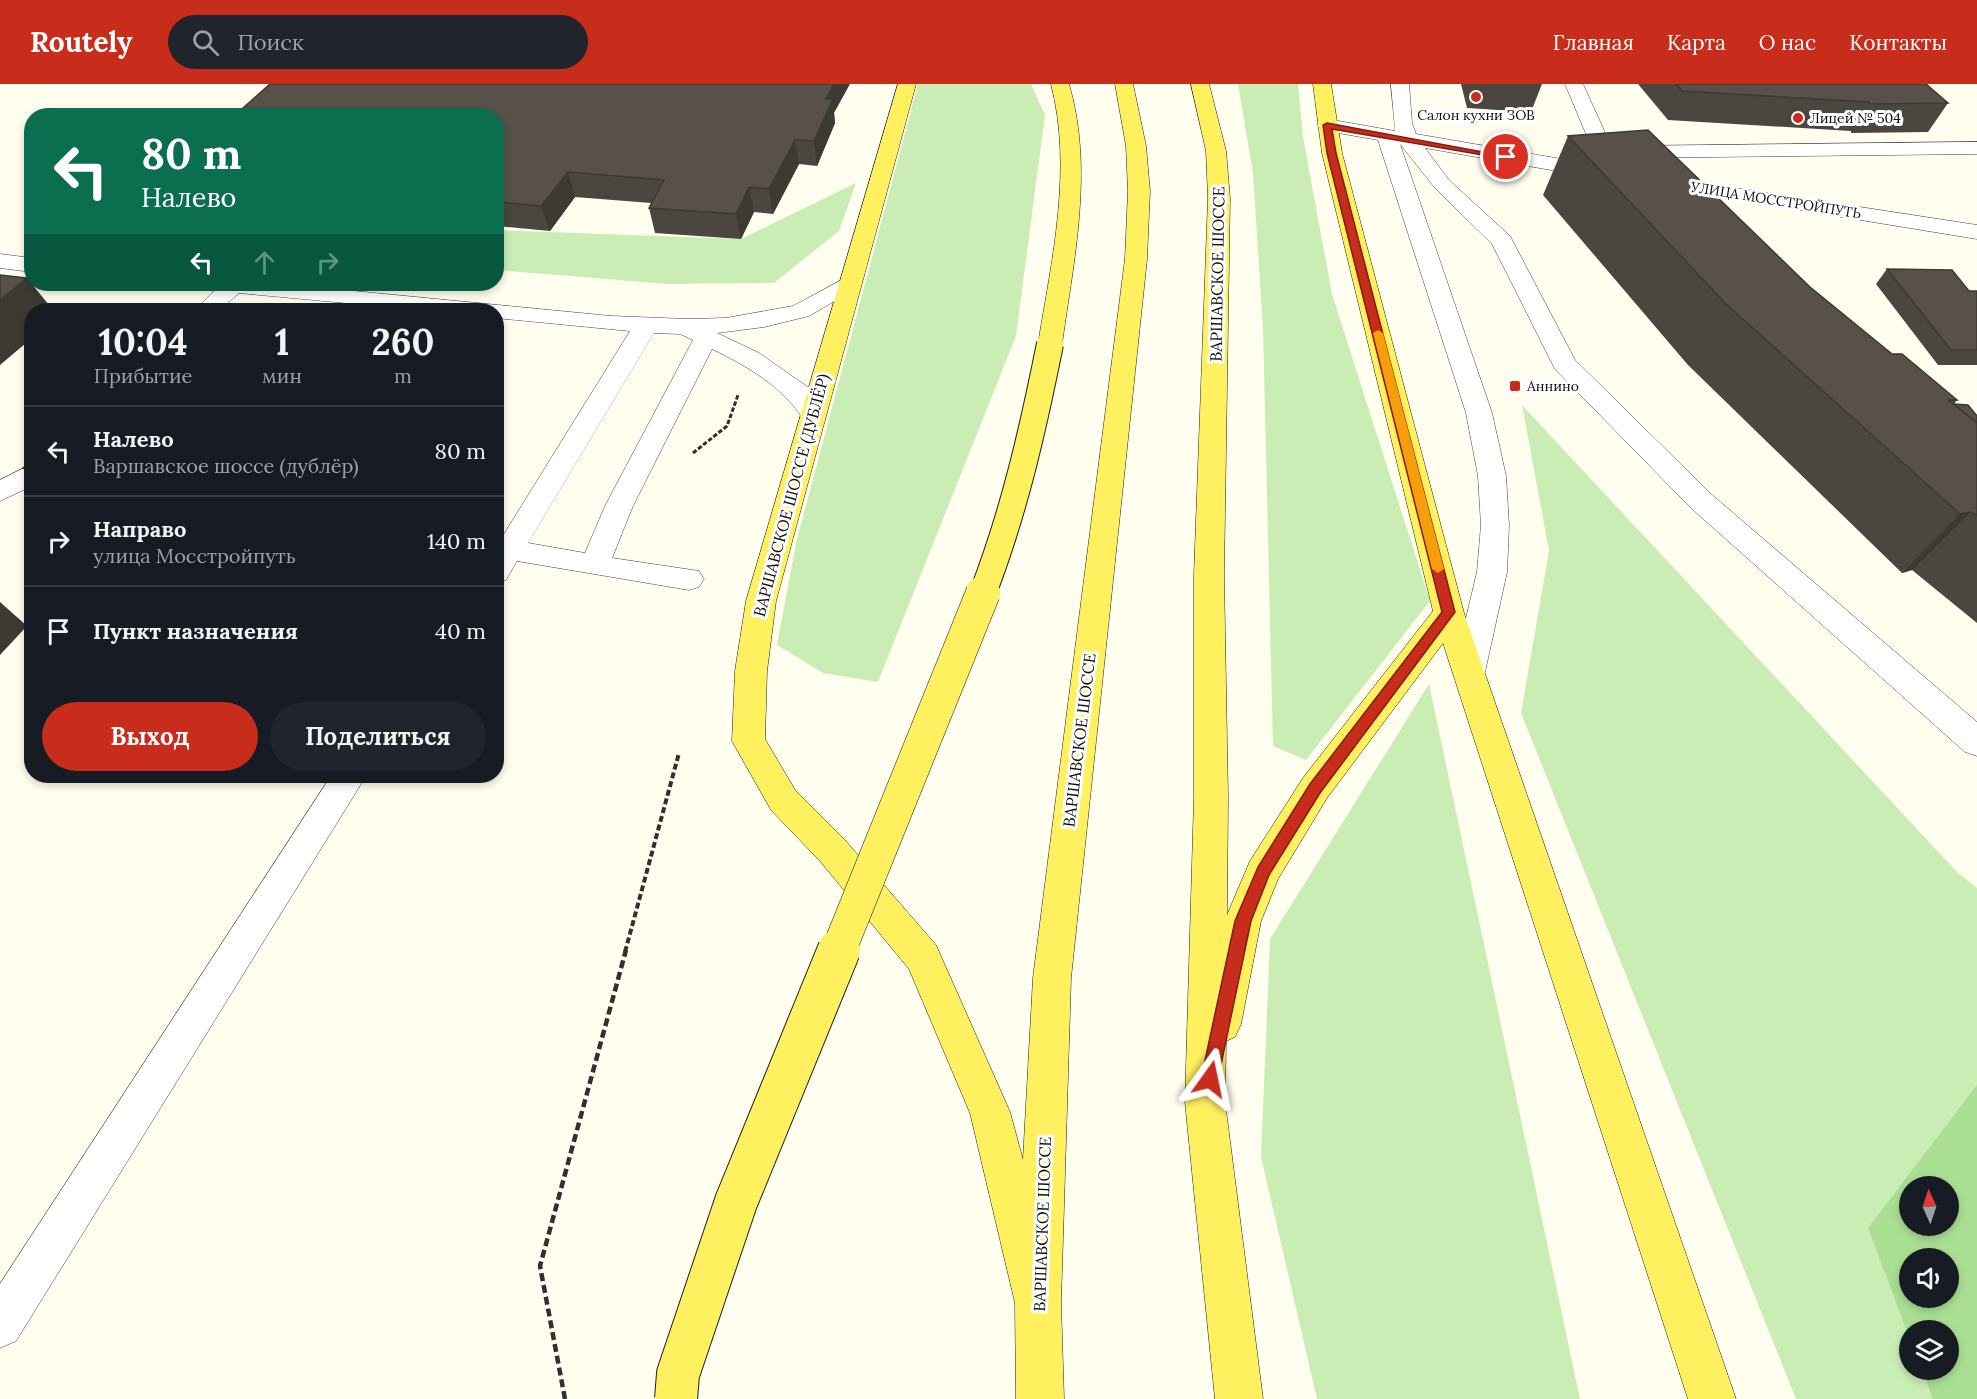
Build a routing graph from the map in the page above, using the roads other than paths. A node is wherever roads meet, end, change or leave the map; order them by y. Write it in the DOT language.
graph roads {
  1 [pos="907,84"];
  2 [pos="1060,84"];
  3 [pos="1124,84"];
  4 [pos="1200,84"];
  5 [pos="1323,84"];
  6 [pos="1400,84"];
  7 [pos="1574,84"];
  8 [pos="1327,125"];
  9 [pos="1397,138"];
  10 [pos="1977,148"];
  11 [pos="1603,152"];
  12 [pos="1608,174"];
  13 [pos="1640,179"];
  14 [pos="1672,207"];
  15 [pos="1977,232"];
  16 [pos="0,261"];
  17 [pos="24,264"];
  18 [pos="849,283"];
  19 [pos="287,291"];
  20 [pos="416,303"];
  21 [pos="504,312"];
  22 [pos="646,324"];
  23 [pos="696,332"];
  24 [pos="812,413"];
  25 [pos="24,477"];
  26 [pos="0,492"];
  27 [pos="504,561"];
  28 [pos="595,565"];
  29 [pos="689,579"];
  30 [pos="1449,612"];
  31 [pos="1468,672"];
  32 [pos="1977,742"];
  33 [pos="345,783"];
  34 [pos="1205,1102"];
  35 [pos="1038,1303"];
  36 [pos="0,1325"];
  37 [pos="676,1399"];
  38 [pos="1040,1399"];
  39 [pos="1239,1399"];
  40 [pos="1712,1399"];
  1 -- 18 [label="main road, ВАРШАВСКОЕ ШОССЕ (ДУБЛЁР)"];
  2 -- 37 [label="main road, bridge"];
  3 -- 35 [label="main road, ВАРШАВСКОЕ ШОССЕ"];
  4 -- 34 [label="main road, ВАРШАВСКОЕ ШОССЕ"];
  5 -- 8 [label="main road"];
  6 -- 9 [label="street"];
  7 -- 11 [label="street"];
  8 -- 9 [label="street, УЛИЦА МОССТРОЙПУТЬ"];
  8 -- 30 [label="main road"];
  9 -- 12 [label="street, УЛИЦА МОССТРОЙПУТЬ"];
  9 -- 31 [label="street"];
  9 -- 32 [label="street"];
  10 -- 11 [label="street"];
  11 -- 12 [label="street"];
  12 -- 13 [label="street, УЛИЦА МОССТРОЙПУТЬ"];
  13 -- 14 [label="street"];
  13 -- 15 [label="street, УЛИЦА МОССТРОЙПУТЬ"];
  16 -- 17 [label="street"];
  18 -- 23 [label="street"];
  18 -- 24 [label="main road, ВАРШАВСКОЕ ШОССЕ (ДУБЛЁР)"];
  19 -- 20 [label="street"];
  21 -- 22 [label="street"];
  22 -- 23 [label="street"];
  22 -- 27 [label="street"];
  23 -- 24 [label="street"];
  23 -- 28 [label="street"];
  24 -- 35 [label="main road, ВАРШАВСКОЕ ШОССЕ (ДУБЛЁР)"];
  25 -- 26 [label="street"];
  27 -- 28 [label="street"];
  28 -- 29 [label="street"];
  30 -- 31 [label="main road"];
  30 -- 34 [label="main road"];
  31 -- 40 [label="main road"];
  33 -- 36 [label="street"];
  34 -- 39 [label="main road, ВАРШАВСКОЕ ШОССЕ"];
  35 -- 38 [label="main road, ВАРШАВСКОЕ ШОССЕ"];
}
